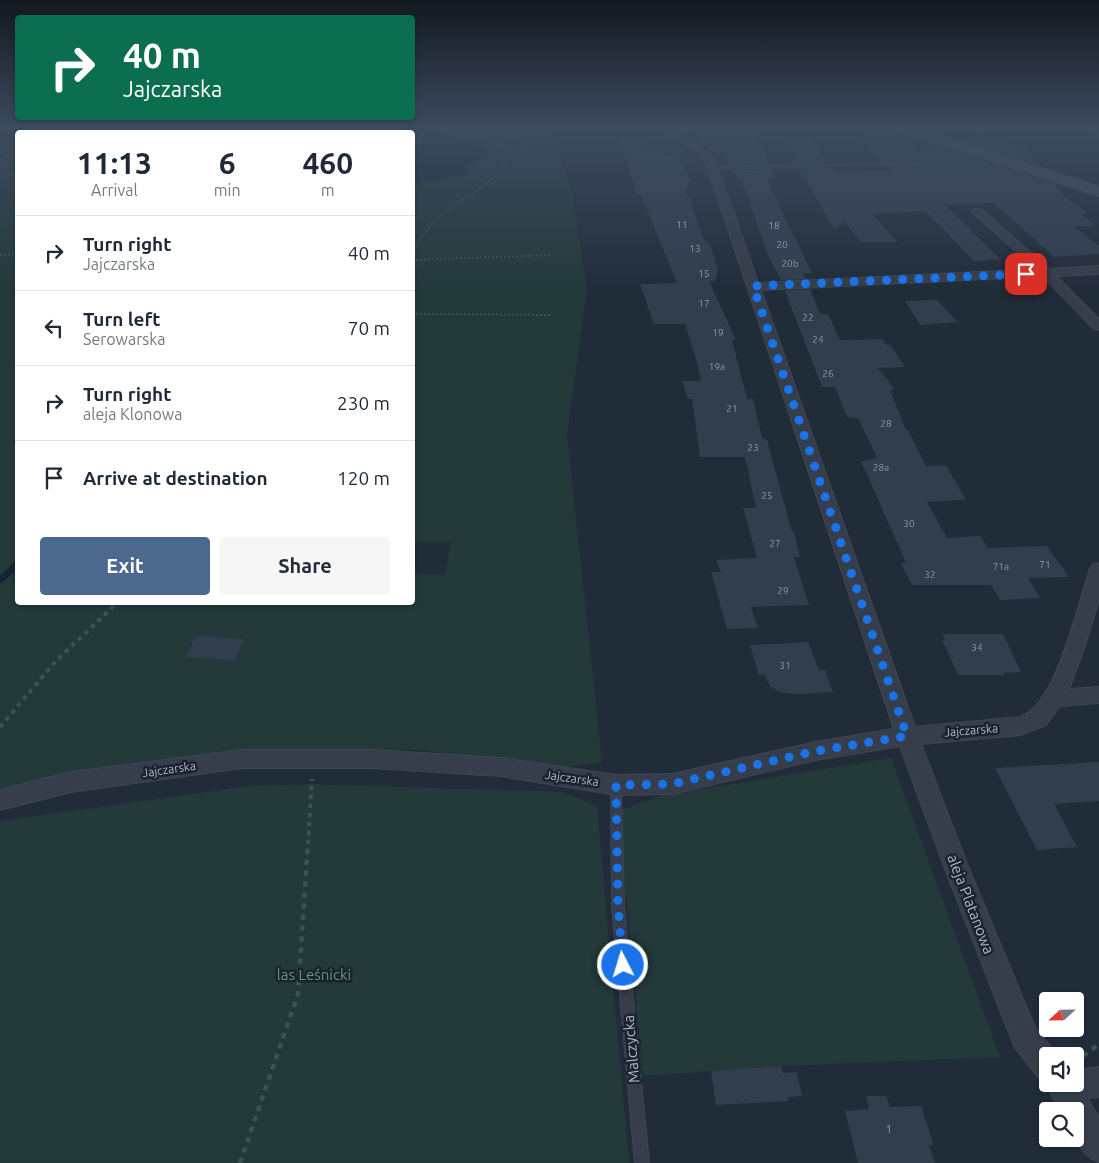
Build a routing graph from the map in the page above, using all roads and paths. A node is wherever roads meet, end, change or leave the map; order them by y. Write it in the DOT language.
graph roads {
  1 [pos="487,183"];
  2 [pos="717,183"];
  3 [pos="1073,183"];
  4 [pos="1099,192"];
  5 [pos="977,210"];
  6 [pos="415,249"];
  7 [pos="15,254"];
  8 [pos="0,255"];
  9 [pos="552,255"];
  10 [pos="415,260"];
  11 [pos="1099,270"];
  12 [pos="1045,273"];
  13 [pos="753,286"];
  14 [pos="415,314"];
  15 [pos="551,315"];
  16 [pos="1099,326"];
  17 [pos="1099,569"];
  18 [pos="115,605"];
  19 [pos="1099,695"];
  20 [pos="1054,698"];
  21 [pos="0,727"];
  22 [pos="907,736"];
  23 [pos="318,759"];
  24 [pos="616,785"];
  25 [pos="0,800"];
  26 [pos="1099,1044"];
  27 [pos="1039,1055"];
  28 [pos="1084,1056"];
  29 [pos="1084,1081"];
  30 [pos="1099,1082"];
  31 [pos="1065,1092"];
  32 [pos="1099,1147"];
  33 [pos="240,1163"];
  34 [pos="642,1163"];
  1 -- 6 [label="path"];
  2 -- 13 [label="street, aleja Platanowa"];
  3 -- 4 [label="street"];
  5 -- 12 [label="street"];
  7 -- 8 [label="path"];
  9 -- 10 [label="path"];
  11 -- 12 [label="street"];
  12 -- 13 [label="street"];
  12 -- 16 [label="street"];
  13 -- 22 [label="street, aleja Platanowa"];
  14 -- 15 [label="path"];
  17 -- 20 [label="street, Jajczarska"];
  18 -- 21 [label="path"];
  19 -- 20 [label="street"];
  20 -- 22 [label="street, Jajczarska"];
  22 -- 24 [label="street, Jajczarska"];
  22 -- 27 [label="street, aleja Platanowa"];
  23 -- 24 [label="street, Jajczarska"];
  23 -- 25 [label="street, Jajczarska"];
  23 -- 33 [label="path"];
  24 -- 34 [label="lane, Malczycka"];
  26 -- 28 [label="path"];
  29 -- 30 [label="street"];
  31 -- 32 [label="street, aleja Platanowa"];
}
